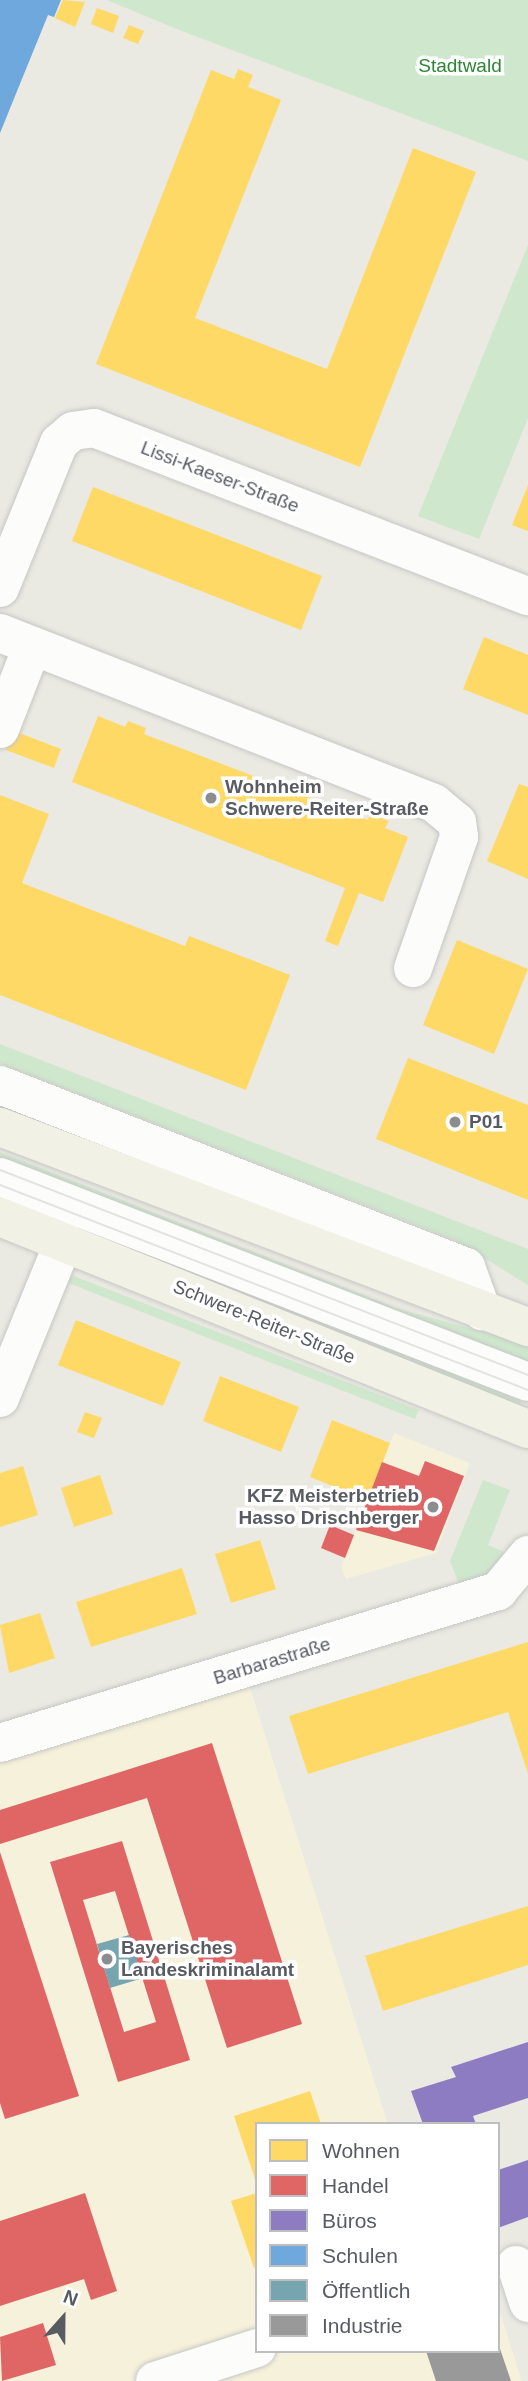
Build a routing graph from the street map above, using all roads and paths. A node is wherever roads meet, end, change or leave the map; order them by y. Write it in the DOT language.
graph roads {
  1 [pos="0,588"];
  2 [pos="528,596"];
  3 [pos="16,640"];
  4 [pos="0,729"];
  5 [pos="413,968"];
  6 [pos="0,1085"];
  7 [pos="0,1127"];
  8 [pos="0,1177"];
  9 [pos="0,1217"];
  10 [pos="64,1241"];
  11 [pos="482,1311"];
  12 [pos="528,1327"];
  13 [pos="528,1382"];
  14 [pos="0,1398"];
  15 [pos="528,1429"];
  16 [pos="528,1555"];
  17 [pos="0,1743"];
  18 [pos="514,2266"];
  19 [pos="528,2304"];
  20 [pos="255,2349"];
  21 [pos="171,2379"];
  1 -- 2 [label="street, Lissi-Kaeser-Straße"];
  3 -- 4 [label="street"];
  3 -- 5 [label="street"];
  6 -- 11 [label="street"];
  7 -- 11 [label="main road"];
  8 -- 13 [label="street"];
  9 -- 10 [label="main road, Schwere-Reiter-Straße"];
  10 -- 14 [label="street"];
  10 -- 15 [label="main road, Schwere-Reiter-Straße"];
  11 -- 12 [label="main road"];
  16 -- 17 [label="street, Barbarastraße"];
  18 -- 19 [label="street"];
  20 -- 21 [label="street"];
}
